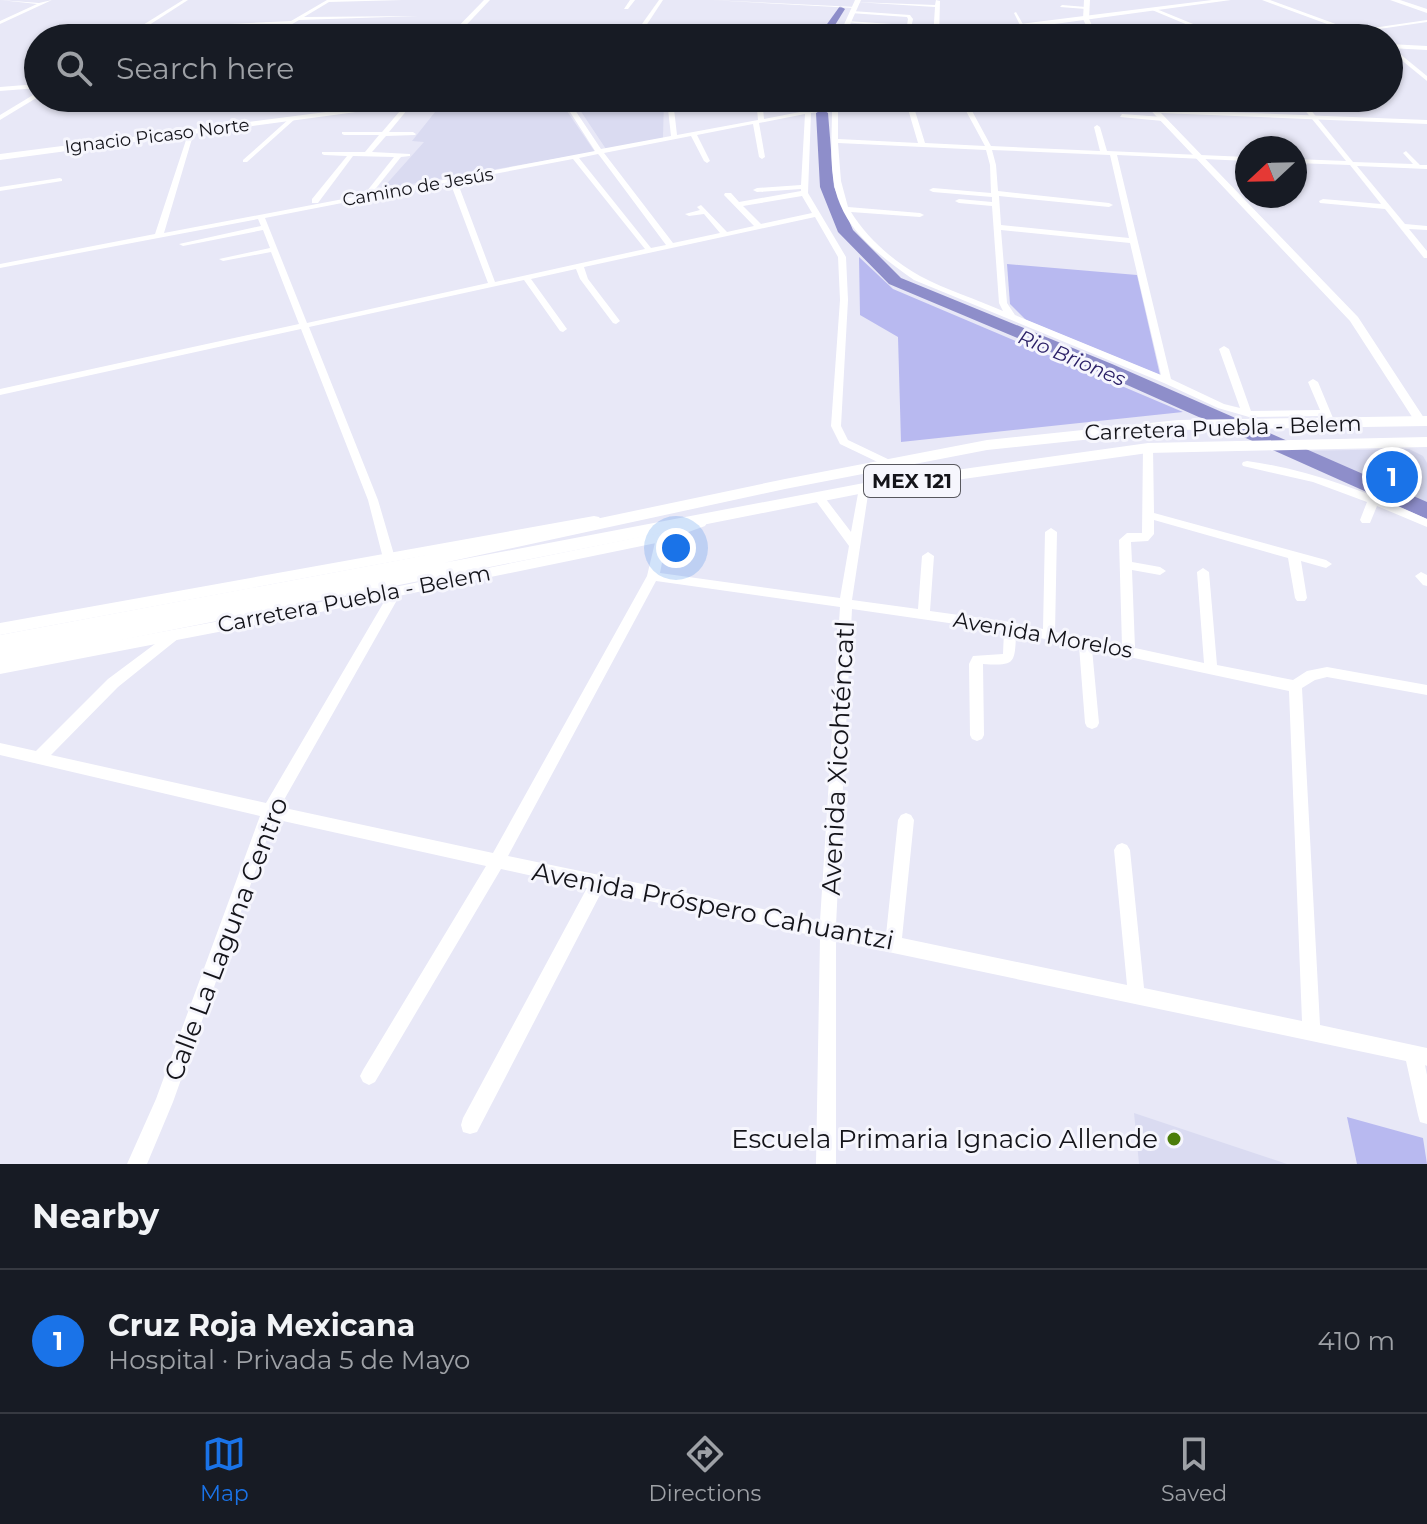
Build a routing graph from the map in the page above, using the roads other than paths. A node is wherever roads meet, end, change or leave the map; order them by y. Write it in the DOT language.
graph roads {
  1 [pos="0,0"];
  2 [pos="50,0"];
  3 [pos="186,0"];
  4 [pos="401,0"];
  5 [pos="487,0"];
  6 [pos="494,0"];
  7 [pos="633,0"];
  8 [pos="661,0"];
  9 [pos="712,0"];
  10 [pos="841,0"];
  11 [pos="1228,0"];
  12 [pos="1265,0"];
  13 [pos="1393,0"];
  14 [pos="328,1"];
  15 [pos="356,3"];
  16 [pos="937,3"];
  17 [pos="42,4"];
  18 [pos="855,5"];
  19 [pos="1062,6"];
  20 [pos="0,7"];
  21 [pos="838,7"];
  22 [pos="626,8"];
  23 [pos="1154,9"];
  24 [pos="27,10"];
  25 [pos="1086,11"];
  26 [pos="1427,11"];
  27 [pos="1016,13"];
  28 [pos="417,16"];
  29 [pos="296,20"];
  30 [pos="1427,21"];
  31 [pos="847,22"];
  32 [pos="0,23"];
  33 [pos="430,23"];
  34 [pos="147,24"];
  35 [pos="231,24"];
  36 [pos="289,24"];
  37 [pos="438,24"];
  38 [pos="466,24"];
  39 [pos="466,24"];
  40 [pos="645,24"];
  41 [pos="872,24"];
  42 [pos="909,24"];
  43 [pos="936,24"];
  44 [pos="1010,24"];
  45 [pos="1022,24"];
  46 [pos="1027,24"];
  47 [pos="1190,24"];
  48 [pos="1334,24"];
  49 [pos="1403,24"];
  50 [pos="1403,47"];
  51 [pos="1427,48"];
  52 [pos="1403,58"];
  53 [pos="1427,79"];
  54 [pos="24,87"];
  55 [pos="0,89"];
  56 [pos="24,103"];
  57 [pos="316,112"];
  58 [pos="333,112"];
  59 [pos="402,112"];
  60 [pos="573,112"];
  61 [pos="671,112"];
  62 [pos="758,112"];
  63 [pos="808,112"];
  64 [pos="835,112"];
  65 [pos="855,112"];
  66 [pos="911,112"];
  67 [pos="970,112"];
  68 [pos="1156,112"];
  69 [pos="1187,112"];
  70 [pos="1310,112"];
  71 [pos="1122,116"];
  72 [pos="1313,116"];
  73 [pos="857,117"];
  74 [pos="0,118"];
  75 [pos="292,119"];
  76 [pos="1163,119"];
  77 [pos="758,122"];
  78 [pos="1427,122"];
  79 [pos="1097,127"];
  80 [pos="890,129"];
  81 [pos="191,132"];
  82 [pos="344,133"];
  83 [pos="384,134"];
  84 [pos="413,134"];
  85 [pos="694,135"];
  86 [pos="674,138"];
  87 [pos="835,141"];
  88 [pos="891,143"];
  89 [pos="922,144"];
  90 [pos="988,146"];
  91 [pos="324,153"];
  92 [pos="352,153"];
  93 [pos="368,153"];
  94 [pos="1108,153"];
  95 [pos="1406,153"];
  96 [pos="0,154"];
  97 [pos="601,154"];
  98 [pos="762,157"];
  99 [pos="1199,157"];
  100 [pos="576,158"];
  101 [pos="1235,158"];
  102 [pos="245,161"];
  103 [pos="707,161"];
  104 [pos="1307,161"];
  105 [pos="1349,163"];
  106 [pos="1423,167"];
  107 [pos="60,180"];
  108 [pos="453,180"];
  109 [pos="0,189"];
  110 [pos="757,190"];
  111 [pos="804,190"];
  112 [pos="933,190"];
  113 [pos="371,191"];
  114 [pos="728,195"];
  115 [pos="785,196"];
  116 [pos="995,197"];
  117 [pos="949,200"];
  118 [pos="315,201"];
  119 [pos="1323,201"];
  120 [pos="737,205"];
  121 [pos="1109,205"];
  122 [pos="1385,207"];
  123 [pos="846,209"];
  124 [pos="689,214"];
  125 [pos="814,215"];
  126 [pos="920,215"];
  127 [pos="261,216"];
  128 [pos="787,220"];
  129 [pos="759,226"];
  130 [pos="1401,226"];
  131 [pos="265,227"];
  132 [pos="999,227"];
  133 [pos="1427,228"];
  134 [pos="724,233"];
  135 [pos="159,235"];
  136 [pos="1135,241"];
  137 [pos="183,244"];
  138 [pos="670,245"];
  139 [pos="274,249"];
  140 [pos="649,250"];
  141 [pos="1427,256"];
  142 [pos="223,259"];
  143 [pos="579,265"];
  144 [pos="0,266"];
  145 [pos="526,277"];
  146 [pos="492,284"];
  147 [pos="1013,319"];
  148 [pos="616,321"];
  149 [pos="305,326"];
  150 [pos="563,329"];
  151 [pos="1224,349"];
  152 [pos="1167,381"];
  153 [pos="1313,382"];
  154 [pos="0,392"];
  155 [pos="1328,417"];
  156 [pos="1250,418"];
  157 [pos="1424,421"];
  158 [pos="1426,444"];
  159 [pos="1148,448"];
  160 [pos="890,464"];
  161 [pos="1247,464"];
  162 [pos="864,488"];
  163 [pos="818,497"];
  164 [pos="1374,499"];
  165 [pos="690,506"];
  166 [pos="1148,515"];
  167 [pos="706,520"];
  168 [pos="1366,520"];
  169 [pos="1427,523"];
  170 [pos="1051,532"];
  171 [pos="580,537"];
  172 [pos="661,537"];
  173 [pos="854,544"];
  174 [pos="928,556"];
  175 [pos="1294,556"];
  176 [pos="389,558"];
  177 [pos="1326,564"];
  178 [pos="1127,565"];
  179 [pos="1160,571"];
  180 [pos="1203,572"];
  181 [pos="653,576"];
  182 [pos="395,593"];
  183 [pos="1301,598"];
  184 [pos="846,602"];
  185 [pos="924,614"];
  186 [pos="1010,627"];
  187 [pos="0,629"];
  188 [pos="1049,634"];
  189 [pos="175,635"];
  190 [pos="1085,641"];
  191 [pos="0,642"];
  192 [pos="1129,650"];
  193 [pos="0,656"];
  194 [pos="0,668"];
  195 [pos="1211,668"];
  196 [pos="1295,686"];
  197 [pos="1426,693"];
  198 [pos="1092,723"];
  199 [pos="977,735"];
  200 [pos="0,749"];
  201 [pos="39,758"];
  202 [pos="270,810"];
  203 [pos="906,820"];
  204 [pos="1122,850"];
  205 [pos="496,863"];
  206 [pos="598,883"];
  207 [pos="828,929"];
  208 [pos="893,943"];
  209 [pos="1136,994"];
  210 [pos="1311,1031"];
  211 [pos="1420,1056"];
  212 [pos="369,1076"];
  213 [pos="1427,1115"];
  214 [pos="470,1125"];
  215 [pos="137,1164"];
  216 [pos="826,1164"];
  1 -- 17 [label="street"];
  2 -- 17 [label="street"];
  3 -- 34 [label="street"];
  4 -- 14 [label="street"];
  5 -- 38 [label="main road"];
  6 -- 39 [label="main road"];
  7 -- 22 [label="street"];
  8 -- 40 [label="street"];
  9 -- 21 [label="street"];
  10 -- 21 [label="street"];
  11 -- 23 [label="main road"];
  12 -- 48 [label="street"];
  13 -- 26 [label="main road"];
  14 -- 15 [label="street"];
  14 -- 29 [label="street"];
  16 -- 18 [label="street"];
  16 -- 43 [label="street"];
  17 -- 24 [label="street"];
  18 -- 21 [label="street"];
  18 -- 31 [label="main road"];
  18 -- 42 [label="street"];
  19 -- 25 [label="street"];
  20 -- 24 [label="street"];
  23 -- 25 [label="main road"];
  23 -- 47 [label="street"];
  24 -- 32 [label="street"];
  25 -- 44 [label="main road"];
  25 -- 46 [label="main road"];
  27 -- 45 [label="street"];
  28 -- 29 [label="street"];
  29 -- 35 [label="street"];
  29 -- 36 [label="street"];
  30 -- 49 [label="street"];
  31 -- 41 [label="street"];
  33 -- 37 [label="street"];
  50 -- 51 [label="street"];
  52 -- 53 [label="street"];
  54 -- 55 [label="street"];
  56 -- 74 [label="street"];
  57 -- 96 [label="main road, Ignacio Picaso Norte"];
  58 -- 75 [label="main road, Ignacio Picaso Norte"];
  59 -- 83 [label="street"];
  60 -- 97 [label="street"];
  61 -- 86 [label="street"];
  62 -- 77 [label="street"];
  63 -- 77 [label="street, Camino de Jesús"];
  63 -- 111 [label="street"];
  64 -- 87 [label="street"];
  65 -- 73 [label="street"];
  66 -- 89 [label="street"];
  67 -- 90 [label="street"];
  68 -- 76 [label="street"];
  69 -- 72 [label="street"];
  70 -- 72 [label="street"];
  71 -- 76 [label="street"];
  72 -- 78 [label="street"];
  72 -- 105 [label="street"];
  75 -- 81 [label="main road, Ignacio Picaso Norte"];
  75 -- 102 [label="street"];
  76 -- 99 [label="street"];
  77 -- 85 [label="street, Camino de Jesús"];
  77 -- 98 [label="street"];
  79 -- 94 [label="street"];
  80 -- 88 [label="street"];
  81 -- 96 [label="main road, Ignacio Picaso Norte"];
  81 -- 135 [label="street"];
  82 -- 83 [label="street"];
  83 -- 84 [label="street"];
  83 -- 93 [label="street"];
  85 -- 86 [label="street, Camino de Jesús"];
  85 -- 103 [label="street"];
  86 -- 97 [label="street, Camino de Jesús"];
  87 -- 88 [label="street"];
  87 -- 123 [label="street"];
  88 -- 89 [label="street"];
  89 -- 90 [label="street"];
  90 -- 94 [label="street"];
  90 -- 116 [label="street"];
  91 -- 92 [label="street"];
  92 -- 93 [label="street"];
  92 -- 118 [label="street"];
  93 -- 113 [label="street"];
  94 -- 99 [label="street"];
  94 -- 136 [label="street"];
  95 -- 106 [label="street"];
  97 -- 100 [label="street, Camino de Jesús"];
  97 -- 138 [label="street"];
  99 -- 101 [label="street"];
  99 -- 157 [label="street"];
  100 -- 108 [label="street, Camino de Jesús"];
  100 -- 140 [label="street"];
  104 -- 105 [label="street"];
  105 -- 106 [label="street"];
  105 -- 122 [label="street"];
  107 -- 109 [label="street"];
  108 -- 127 [label="street, Camino de Jesús"];
  108 -- 146 [label="street"];
  110 -- 111 [label="street"];
  111 -- 115 [label="street"];
  111 -- 125 [label="street"];
  112 -- 116 [label="street"];
  114 -- 120 [label="street"];
  115 -- 120 [label="street"];
  115 -- 128 [label="street"];
  116 -- 117 [label="street"];
  116 -- 121 [label="street"];
  116 -- 132 [label="street"];
  119 -- 122 [label="street"];
  120 -- 129 [label="street"];
  122 -- 130 [label="street"];
  123 -- 126 [label="street"];
  123 -- 147 [label="street"];
  124 -- 134 [label="street"];
  125 -- 128 [label="street"];
  125 -- 160 [label="street"];
  127 -- 131 [label="street"];
  127 -- 135 [label="street, Camino de Jesús"];
  128 -- 129 [label="street"];
  129 -- 134 [label="street"];
  130 -- 133 [label="street"];
  130 -- 141 [label="street"];
  131 -- 137 [label="street"];
  131 -- 139 [label="street"];
  132 -- 136 [label="street"];
  132 -- 147 [label="street"];
  134 -- 138 [label="street"];
  135 -- 144 [label="street, Camino de Jesús"];
  136 -- 152 [label="street"];
  138 -- 140 [label="street"];
  139 -- 142 [label="street"];
  139 -- 149 [label="street"];
  140 -- 143 [label="street"];
  143 -- 145 [label="street"];
  143 -- 148 [label="street"];
  145 -- 146 [label="street"];
  145 -- 150 [label="street"];
  146 -- 149 [label="street"];
  147 -- 152 [label="street"];
  149 -- 154 [label="street"];
  149 -- 176 [label="street"];
  151 -- 156 [label="street"];
  152 -- 156 [label="street"];
  153 -- 155 [label="street"];
  155 -- 156 [label="main road, Carretera Puebla - Belem / MEX 121"];
  155 -- 157 [label="main road, Carretera Puebla - Belem / MEX 121"];
  156 -- 160 [label="main road, Carretera Puebla - Belem / MEX 121"];
  158 -- 159 [label="main road, Carretera Puebla - Belem / MEX 121"];
  159 -- 162 [label="main road, Carretera Puebla - Belem / MEX 121"];
  159 -- 166 [label="street"];
  160 -- 165 [label="main road, Carretera Puebla - Belem / MEX 121"];
  161 -- 164 [label="street"];
  162 -- 163 [label="main road, Carretera Puebla - Belem / MEX 121"];
  162 -- 173 [label="street, Avenida Xicohténcatl"];
  163 -- 167 [label="main road, Carretera Puebla - Belem / MEX 121"];
  163 -- 173 [label="street"];
  164 -- 168 [label="street"];
  164 -- 169 [label="street"];
  165 -- 171 [label="main road, Carretera Puebla - Belem / MEX 121"];
  165 -- 176 [label="street, Carretera Puebla - Belem"];
  166 -- 175 [label="street"];
  166 -- 178 [label="street"];
  167 -- 171 [label="main road, Carretera Puebla - Belem / MEX 121"];
  167 -- 172 [label="street, Carretera Puebla - Belem"];
  170 -- 188 [label="street"];
  171 -- 191 [label="main road, Carretera Puebla - Belem / MEX 121"];
  171 -- 193 [label="main road, Carretera Puebla - Belem / MEX 121"];
  172 -- 181 [label="street"];
  172 -- 182 [label="street, Carretera Puebla - Belem"];
  173 -- 184 [label="street, Avenida Xicohténcatl"];
  174 -- 185 [label="street"];
  175 -- 177 [label="street"];
  175 -- 183 [label="street"];
  176 -- 187 [label="street, Carretera Puebla - Belem"];
  178 -- 179 [label="street"];
  178 -- 192 [label="street"];
  180 -- 195 [label="street"];
  181 -- 184 [label="street, Avenida Morelos"];
  181 -- 205 [label="street"];
  182 -- 189 [label="street, Carretera Puebla - Belem"];
  182 -- 202 [label="street, Calle La Laguna Centro"];
  184 -- 185 [label="street, Avenida Morelos"];
  184 -- 207 [label="street, Avenida Xicohténcatl"];
  185 -- 186 [label="street, Avenida Morelos"];
  186 -- 188 [label="street, Avenida Morelos"];
  186 -- 199 [label="street"];
  188 -- 190 [label="street, Avenida Morelos"];
  189 -- 194 [label="street, Carretera Puebla - Belem"];
  189 -- 201 [label="street"];
  190 -- 192 [label="street, Avenida Morelos"];
  190 -- 198 [label="street"];
  192 -- 195 [label="street, Avenida Morelos"];
  195 -- 196 [label="street, Avenida Morelos"];
  196 -- 197 [label="street"];
  196 -- 210 [label="street"];
  200 -- 201 [label="street, Avenida Próspero Cahuantzi"];
  201 -- 202 [label="street, Avenida Próspero Cahuantzi"];
  202 -- 205 [label="street, Avenida Próspero Cahuantzi"];
  202 -- 215 [label="street, Calle La Laguna Centro"];
  203 -- 208 [label="street"];
  204 -- 209 [label="street"];
  205 -- 206 [label="street, Avenida Próspero Cahuantzi"];
  205 -- 212 [label="street"];
  206 -- 207 [label="street, Avenida Próspero Cahuantzi"];
  206 -- 214 [label="street"];
  207 -- 208 [label="street, Avenida Próspero Cahuantzi"];
  207 -- 216 [label="street, Avenida Xicohténcatl"];
  208 -- 209 [label="street, Avenida Próspero Cahuantzi"];
  209 -- 210 [label="street, Avenida Próspero Cahuantzi"];
  210 -- 211 [label="street, Avenida Próspero Cahuantzi"];
  211 -- 213 [label="street"];
}
